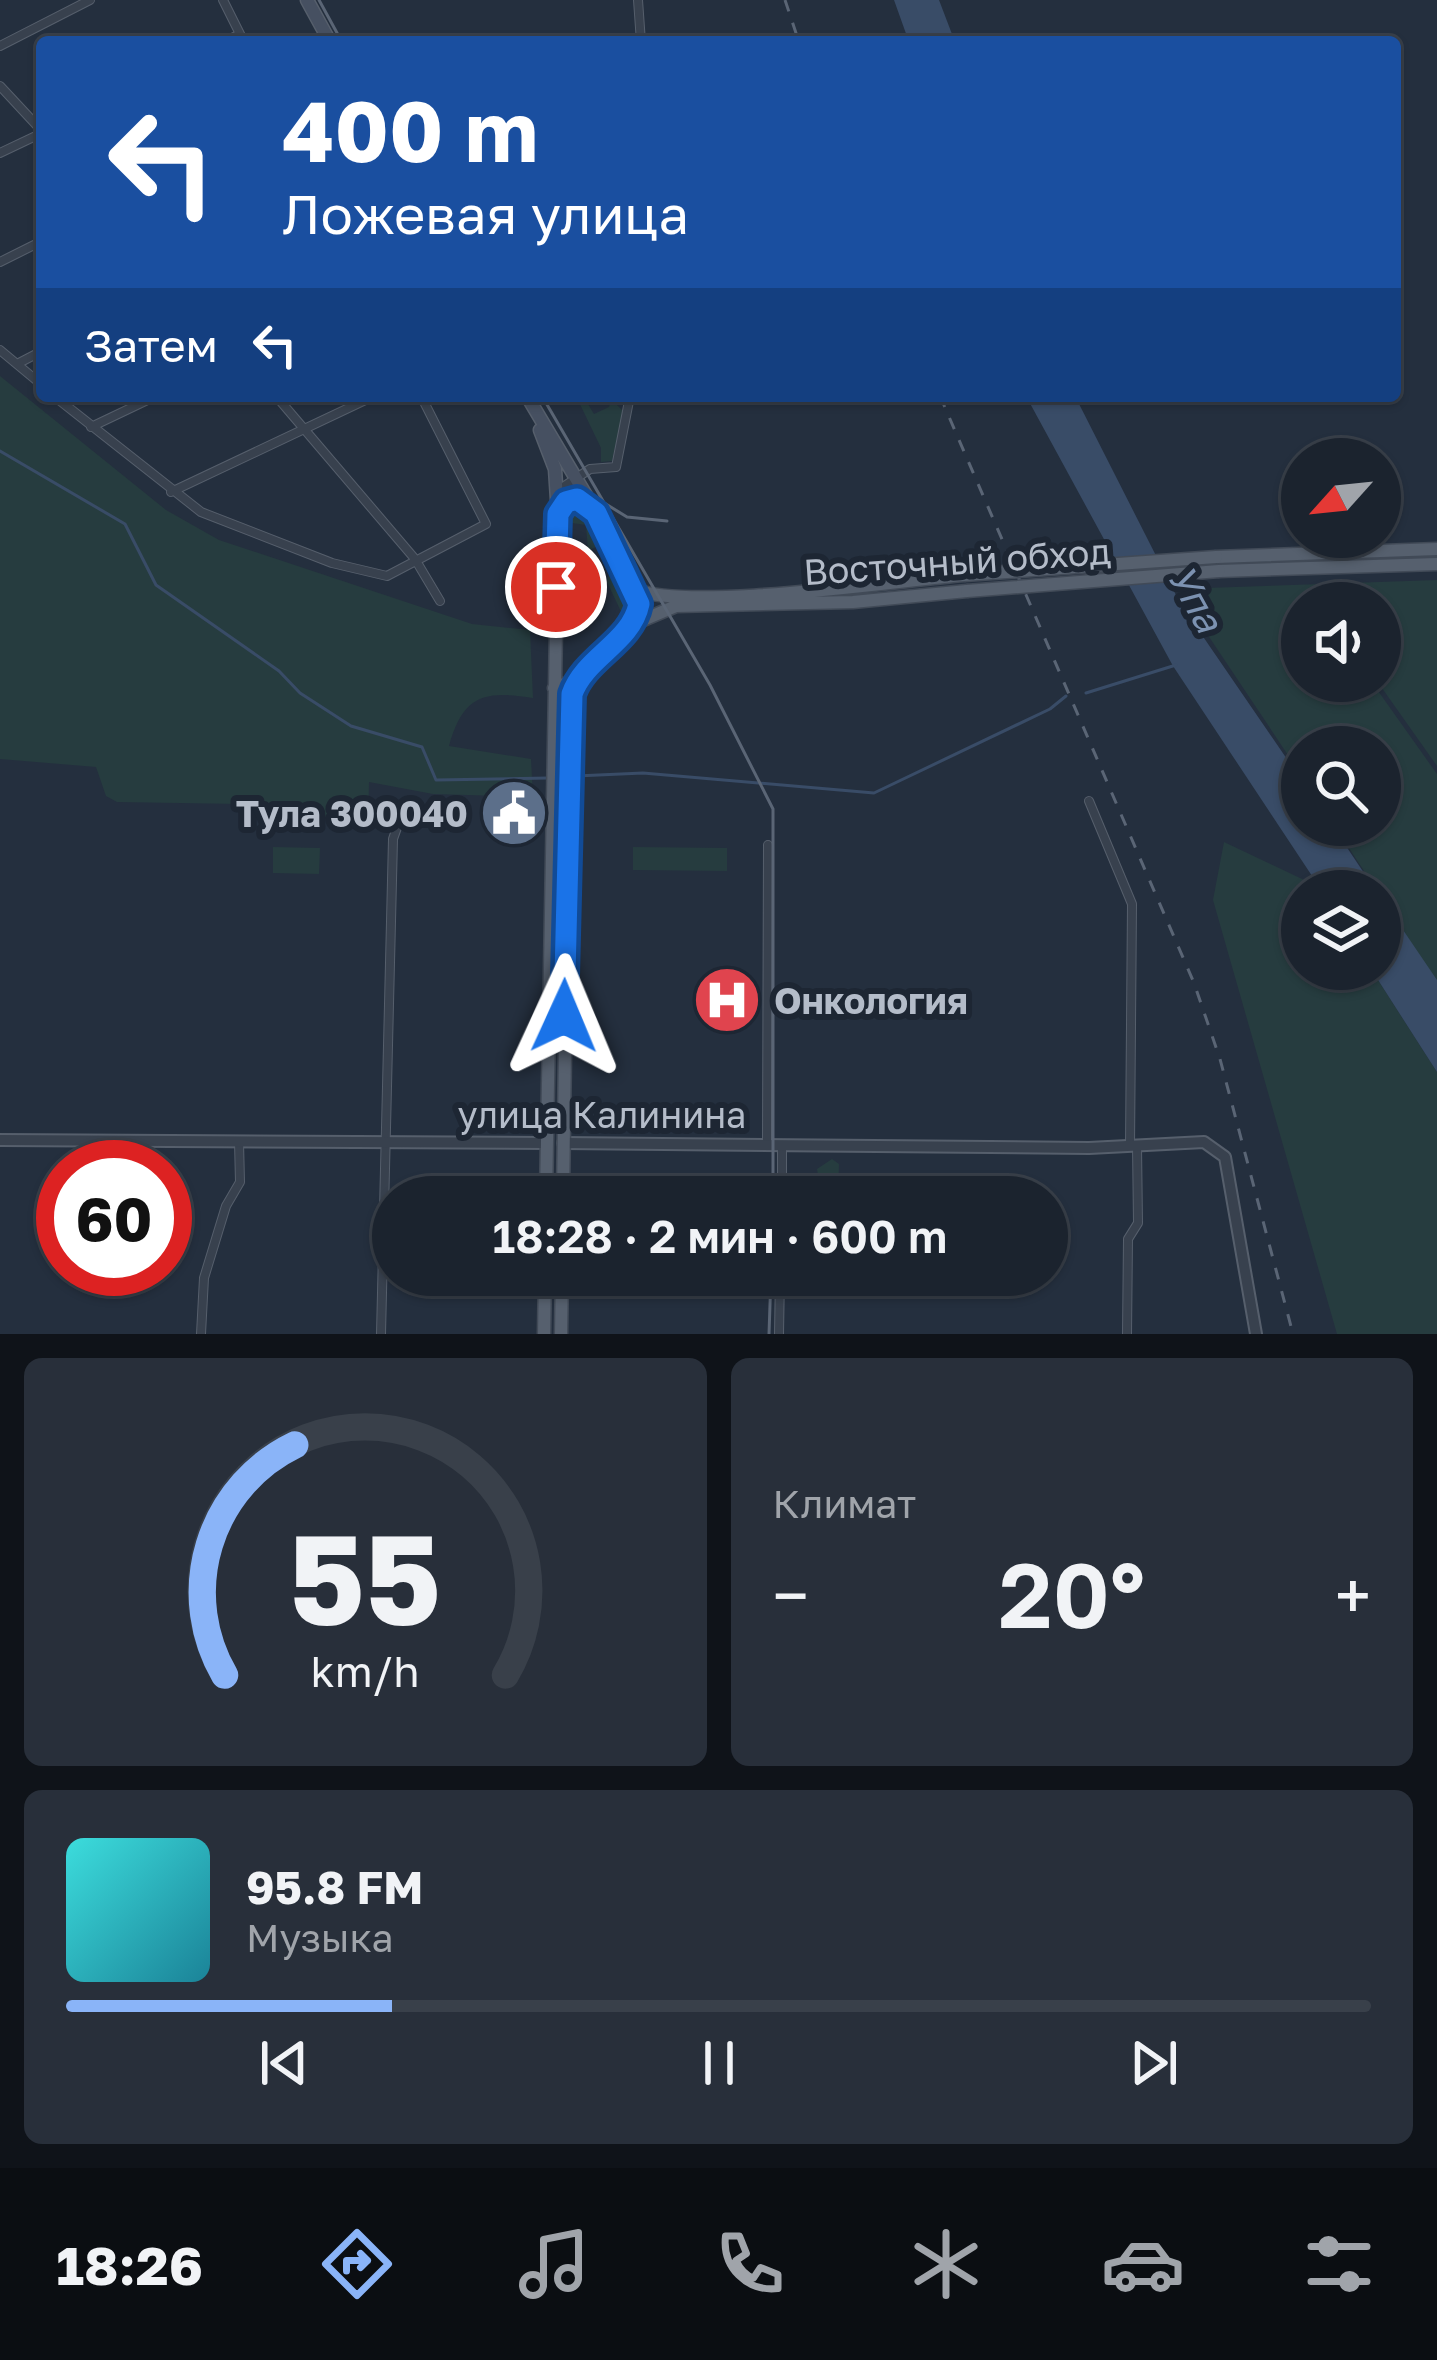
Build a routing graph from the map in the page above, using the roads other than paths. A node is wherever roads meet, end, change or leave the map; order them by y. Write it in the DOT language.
graph roads {
  1 [pos="89,0"];
  2 [pos="223,0"];
  3 [pos="307,0"];
  4 [pos="638,0"];
  5 [pos="241,36"];
  6 [pos="327,36"];
  7 [pos="641,36"];
  8 [pos="0,46"];
  9 [pos="0,86"];
  10 [pos="36,125"];
  11 [pos="36,135"];
  12 [pos="0,153"];
  13 [pos="36,244"];
  14 [pos="0,262"];
  15 [pos="0,350"];
  16 [pos="36,354"];
  17 [pos="16,364"];
  18 [pos="36,381"];
  19 [pos="61,402"];
  20 [pos="143,402"];
  21 [pos="281,402"];
  22 [pos="362,402"];
  23 [pos="424,402"];
  24 [pos="529,402"];
  25 [pos="531,402"];
  26 [pos="629,402"];
  27 [pos="91,427"];
  28 [pos="306,429"];
  29 [pos="576,477"];
  30 [pos="557,490"];
  31 [pos="171,492"];
  32 [pos="596,513"];
  33 [pos="558,514"];
  34 [pos="1437,549"];
  35 [pos="415,559"];
  36 [pos="1217,564"];
  37 [pos="1437,564"];
  38 [pos="636,590"];
  39 [pos="440,602"];
  40 [pos="630,627"];
  41 [pos="554,688"];
  42 [pos="569,714"];
  43 [pos="1089,801"];
  44 [pos="551,807"];
  45 [pos="568,808"];
  46 [pos="400,819"];
  47 [pos="768,845"];
  48 [pos="0,1140"];
  49 [pos="239,1142"];
  50 [pos="547,1143"];
  51 [pos="563,1143"];
  52 [pos="390,1144"];
  53 [pos="767,1144"];
  54 [pos="782,1145"];
  55 [pos="1134,1146"];
  56 [pos="546,1176"];
  57 [pos="563,1176"];
  58 [pos="782,1176"];
  59 [pos="545,1296"];
  60 [pos="562,1296"];
  61 [pos="780,1296"];
  62 [pos="201,1334"];
  63 [pos="381,1334"];
  64 [pos="544,1334"];
  65 [pos="562,1334"];
  66 [pos="779,1334"];
  67 [pos="1127,1334"];
  68 [pos="1256,1334"];
  1 -- 8 [label="street"];
  2 -- 5 [label="street"];
  3 -- 6 [label="main road"];
  4 -- 7 [label="street"];
  9 -- 10 [label="street"];
  11 -- 12 [label="street"];
  13 -- 14 [label="street"];
  15 -- 17 [label="street"];
  16 -- 17 [label="street"];
  17 -- 18 [label="street"];
  19 -- 27 [label="street"];
  20 -- 27 [label="street"];
  21 -- 28 [label="street"];
  22 -- 28 [label="street"];
  23 -- 35 [label="street"];
  24 -- 30 [label="main road"];
  25 -- 29 [label="main road"];
  26 -- 29 [label="street"];
  27 -- 31 [label="street"];
  28 -- 31 [label="street"];
  28 -- 35 [label="street"];
  29 -- 30 [label="street"];
  29 -- 32 [label="main road"];
  30 -- 33 [label="main road"];
  31 -- 35 [label="street"];
  32 -- 33 [label="main road"];
  32 -- 38 [label="main road"];
  33 -- 41 [label="main road"];
  34 -- 36 [label="main road, Восточный обход"];
  35 -- 39 [label="street"];
  36 -- 37 [label="main road, Восточный обход"];
  36 -- 38 [label="main road, Восточный обход, bridge"];
  36 -- 40 [label="main road, Восточный обход, bridge"];
  38 -- 40 [label="main road"];
  40 -- 42 [label="main road"];
  41 -- 42 [label="main road"];
  41 -- 44 [label="main road"];
  42 -- 45 [label="main road"];
  43 -- 55 [label="street"];
  44 -- 45 [label="main road"];
  44 -- 50 [label="main road"];
  45 -- 51 [label="main road"];
  46 -- 52 [label="street"];
  47 -- 53 [label="street"];
  48 -- 49 [label="street, улица Калинина"];
  49 -- 52 [label="street, улица Калинина"];
  49 -- 62 [label="street"];
  50 -- 51 [label="main road, улица Калинина"];
  50 -- 52 [label="street, улица Калинина"];
  50 -- 56 [label="main road"];
  51 -- 53 [label="street, улица Калинина"];
  51 -- 57 [label="main road"];
  52 -- 63 [label="street"];
  53 -- 54 [label="street, улица Калинина"];
  54 -- 55 [label="street, улица Калинина"];
  54 -- 58 [label="street"];
  55 -- 67 [label="street"];
  55 -- 68 [label="street, улица Калинина"];
  59 -- 64 [label="main road"];
  60 -- 65 [label="main road"];
  61 -- 66 [label="street"];
}
